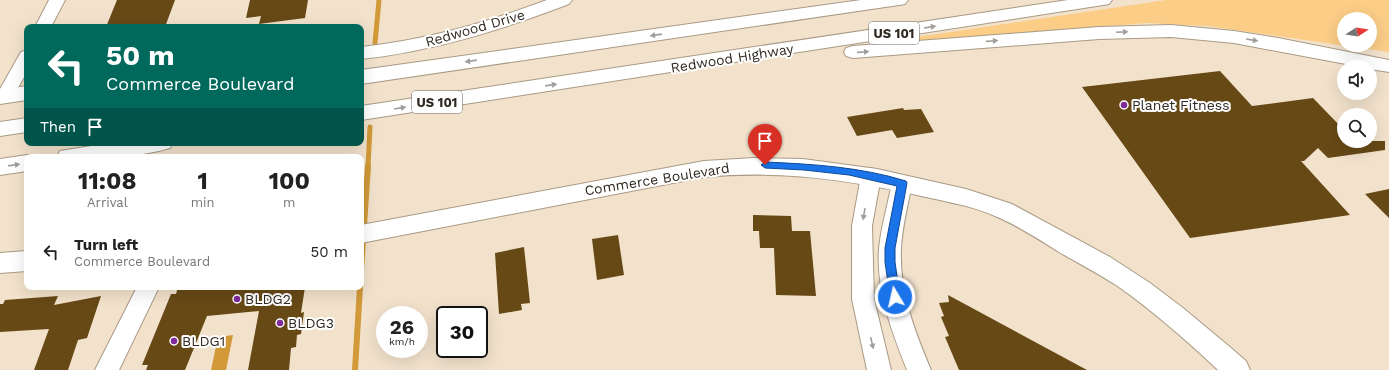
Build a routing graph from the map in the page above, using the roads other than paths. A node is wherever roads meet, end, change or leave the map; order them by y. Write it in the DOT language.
graph roads {
  1 [pos="57,0"];
  2 [pos="563,0"];
  3 [pos="841,0"];
  4 [pos="899,0"];
  5 [pos="1103,0"];
  6 [pos="45,24"];
  7 [pos="695,29"];
  8 [pos="364,53"];
  9 [pos="24,61"];
  10 [pos="684,66"];
  11 [pos="1389,66"];
  12 [pos="364,77"];
  13 [pos="24,94"];
  14 [pos="2,97"];
  15 [pos="364,113"];
  16 [pos="24,125"];
  17 [pos="0,129"];
  18 [pos="142,146"];
  19 [pos="88,154"];
  20 [pos="24,163"];
  21 [pos="0,167"];
  22 [pos="870,176"];
  23 [pos="902,183"];
  24 [pos="364,233"];
  25 [pos="24,261"];
  26 [pos="0,263"];
  27 [pos="147,290"];
  28 [pos="107,370"];
  29 [pos="879,370"];
  30 [pos="919,370"];
  31 [pos="1237,370"];
  1 -- 6 [label="street"];
  2 -- 8 [label="main road, Redwood Drive"];
  3 -- 7 [label="main road"];
  4 -- 7 [label="main road, US 101"];
  10 -- 5 [label="main road, Redwood Highway / US 101, one-way"];
  7 -- 12 [label="main road, US 101, one-way"];
  9 -- 14 [label="street"];
  10 -- 11 [label="main road, one-way"];
  15 -- 10 [label="main road, Redwood Highway / US 101, one-way"];
  13 -- 14 [label="main road"];
  16 -- 17 [label="main road"];
  18 -- 19 [label="main road"];
  21 -- 20 [label="main road, one-way"];
  22 -- 23 [label="main road, Commerce Boulevard"];
  22 -- 24 [label="main road, Commerce Boulevard"];
  22 -- 29 [label="street, one-way"];
  23 -- 30 [label="street"];
  23 -- 31 [label="main road, Commerce Boulevard"];
  25 -- 26 [label="main road"];
  27 -- 28 [label="street"];
}
